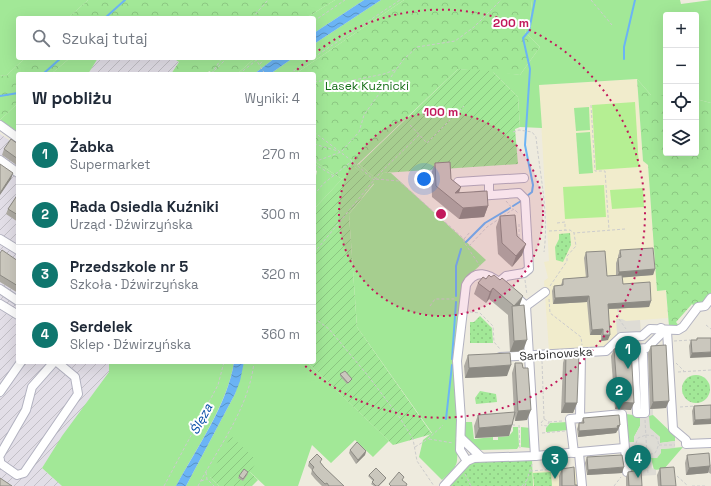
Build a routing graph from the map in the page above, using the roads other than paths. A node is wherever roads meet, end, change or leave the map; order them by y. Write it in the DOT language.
graph roads {
  1 [pos="0,125"];
  2 [pos="16,137"];
  3 [pos="0,160"];
  4 [pos="16,171"];
  5 [pos="524,178"];
  6 [pos="489,180"];
  7 [pos="458,182"];
  8 [pos="489,195"];
  9 [pos="472,196"];
  10 [pos="0,239"];
  11 [pos="16,249"];
  12 [pos="499,282"];
  13 [pos="0,290"];
  14 [pos="547,292"];
  15 [pos="711,298"];
  16 [pos="16,300"];
  17 [pos="0,304"];
  18 [pos="528,305"];
  19 [pos="16,314"];
  20 [pos="664,330"];
  21 [pos="582,351"];
  22 [pos="606,351"];
  23 [pos="529,356"];
  24 [pos="490,358"];
  25 [pos="469,360"];
  26 [pos="458,361"];
  27 [pos="20,364"];
  28 [pos="52,364"];
  29 [pos="59,364"];
  30 [pos="0,392"];
  31 [pos="645,413"];
  32 [pos="580,418"];
  33 [pos="461,441"];
  34 [pos="711,443"];
  35 [pos="624,448"];
  36 [pos="577,453"];
  37 [pos="0,455"];
  38 [pos="535,456"];
  39 [pos="481,457"];
  40 [pos="0,460"];
  41 [pos="464,464"];
  42 [pos="624,474"];
  43 [pos="444,486"];
  44 [pos="582,486"];
  1 -- 2 [label="street"];
  3 -- 4 [label="street"];
  5 -- 6 [label="street"];
  6 -- 7 [label="street"];
  6 -- 8 [label="street"];
  8 -- 9 [label="street"];
  8 -- 12 [label="street"];
  10 -- 11 [label="street"];
  12 -- 18 [label="street"];
  12 -- 26 [label="street"];
  13 -- 16 [label="street"];
  14 -- 18 [label="street"];
  15 -- 20 [label="street, Sarbinowska"];
  17 -- 19 [label="street"];
  18 -- 23 [label="street"];
  20 -- 22 [label="street"];
  20 -- 22 [label="street, Sarbinowska"];
  20 -- 34 [label="street"];
  21 -- 22 [label="street, Sarbinowska"];
  21 -- 23 [label="street, Sarbinowska"];
  21 -- 32 [label="street"];
  23 -- 24 [label="street, Sarbinowska"];
  23 -- 38 [label="street"];
  25 -- 26 [label="street"];
  26 -- 33 [label="street"];
  27 -- 30 [label="street"];
  28 -- 37 [label="street"];
  29 -- 40 [label="street"];
  31 -- 31 [label="street"];
  32 -- 35 [label="street"];
  32 -- 36 [label="street"];
  33 -- 39 [label="street"];
  33 -- 41 [label="street"];
  35 -- 36 [label="street"];
  35 -- 42 [label="street"];
  36 -- 38 [label="street"];
  36 -- 44 [label="street"];
  38 -- 39 [label="street"];
  39 -- 41 [label="street"];
  41 -- 43 [label="street"];
}
